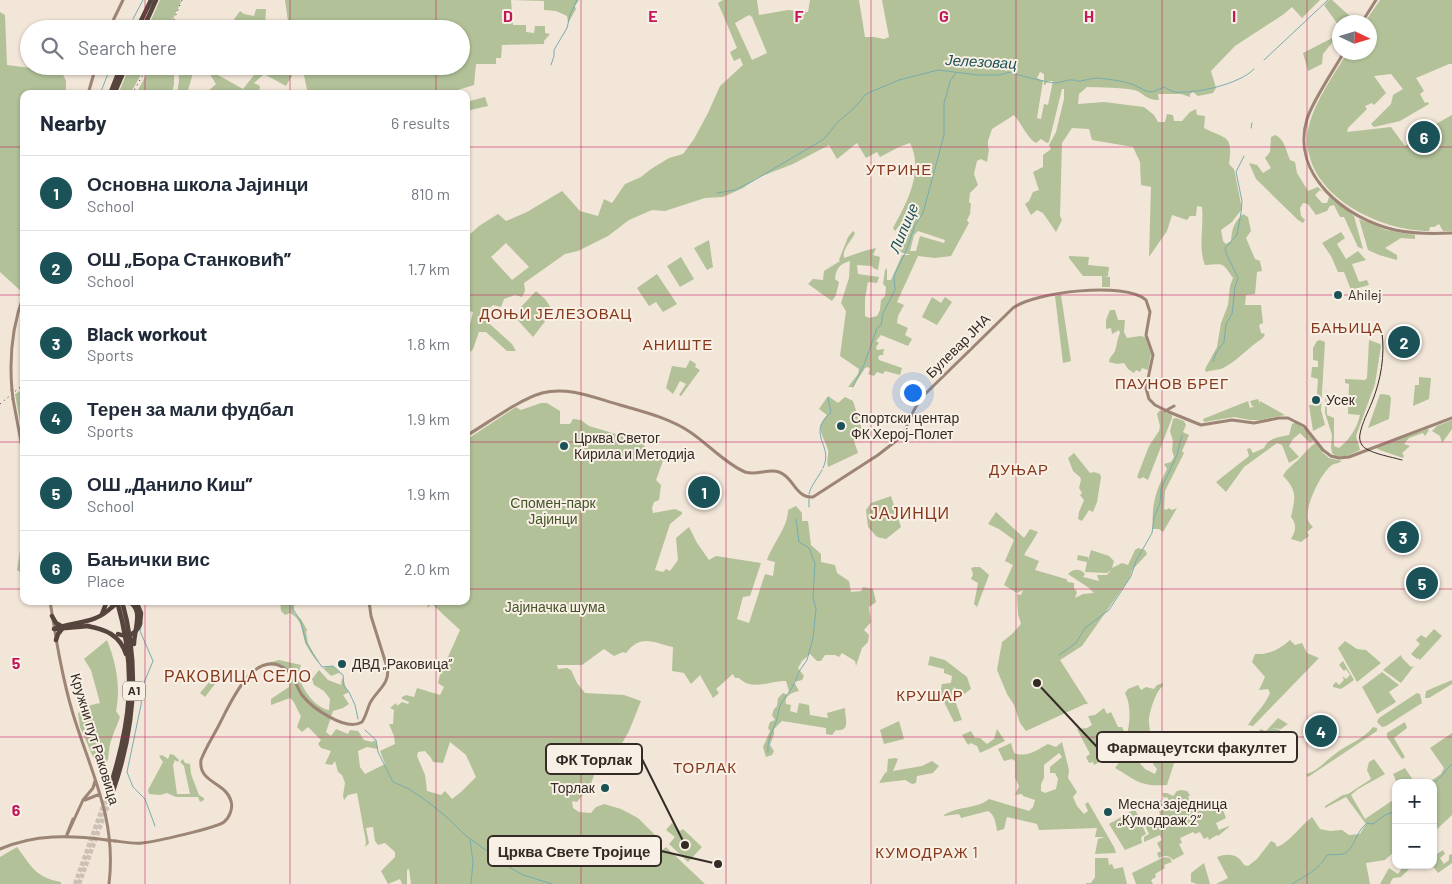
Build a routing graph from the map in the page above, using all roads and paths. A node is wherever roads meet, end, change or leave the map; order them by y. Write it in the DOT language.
graph roads {
  1 [pos="123,0"];
  2 [pos="151,0"];
  3 [pos="156,0"];
  4 [pos="1376,0"];
  5 [pos="1366,15"];
  6 [pos="113,20"];
  7 [pos="141,20"];
  8 [pos="147,20"];
  9 [pos="1339,60"];
  10 [pos="93,75"];
  11 [pos="117,75"];
  12 [pos="122,75"];
  13 [pos="89,90"];
  14 [pos="112,90"];
  15 [pos="116,90"];
  16 [pos="1452,234"];
  17 [pos="20,306"];
  18 [pos="1174,406"];
  19 [pos="1165,411"];
  20 [pos="1452,418"];
  21 [pos="470,434"];
  22 [pos="20,437"];
  23 [pos="51,605"];
  24 [pos="105,605"];
  25 [pos="115,605"];
  26 [pos="121,605"];
  27 [pos="121,605"];
  28 [pos="134,605"];
  29 [pos="134,605"];
  30 [pos="369,605"];
  31 [pos="52,616"];
  32 [pos="101,616"];
  33 [pos="87,626"];
  34 [pos="62,628"];
  35 [pos="54,629"];
  36 [pos="56,640"];
  37 [pos="132,651"];
  38 [pos="130,672"];
  39 [pos="95,779"];
  40 [pos="100,793"];
  41 [pos="87,796"];
  42 [pos="82,802"];
  43 [pos="69,828"];
  44 [pos="67,835"];
  45 [pos="59,836"];
  46 [pos="78,836"];
  47 [pos="0,849"];
  48 [pos="109,884"];
  1 -- 6 [label="main road"];
  2 -- 7 [label="highway"];
  3 -- 8 [label="highway"];
  4 -- 5 [label="main road"];
  9 -- 16 [label="main road"];
  10 -- 13 [label="main road"];
  11 -- 14 [label="highway"];
  12 -- 15 [label="highway"];
  17 -- 22 [label="main road, bridge"];
  18 -- 19 [label="main road"];
  19 -- 20 [label="main road, Булевар ЈНА"];
  19 -- 21 [label="main road, Булевар ЈНА"];
  23 -- 31 [label="main road, Кружни пут Раковица"];
  24 -- 32 [label="highway"];
  25 -- 32 [label="highway, bridge"];
  26 -- 37 [label="highway, A1"];
  27 -- 38 [label="highway, A1"];
  28 -- 37 [label="highway"];
  29 -- 33 [label="highway, bridge"];
  30 -- 46 [label="main road, bridge"];
  31 -- 34 [label="highway"];
  31 -- 35 [label="main road, Кружни пут Раковица"];
  32 -- 34 [label="highway"];
  33 -- 34 [label="highway"];
  33 -- 38 [label="highway"];
  34 -- 35 [label="highway"];
  34 -- 36 [label="highway"];
  35 -- 36 [label="main road, Кружни пут Раковица"];
  36 -- 39 [label="main road, Кружни пут Раковица"];
  37 -- 38 [label="highway, A1"];
  39 -- 40 [label="main road, Кружни пут Раковица"];
  39 -- 41 [label="main road"];
  40 -- 41 [label="main road"];
  40 -- 42 [label="main road"];
  40 -- 48 [label="main road, Кружни пут Раковица"];
  41 -- 42 [label="main road"];
  42 -- 43 [label="main road"];
  43 -- 44 [label="main road"];
  43 -- 45 [label="main road"];
  43 -- 46 [label="main road"];
  44 -- 45 [label="main road"];
  44 -- 46 [label="main road"];
  45 -- 47 [label="main road"];
}
